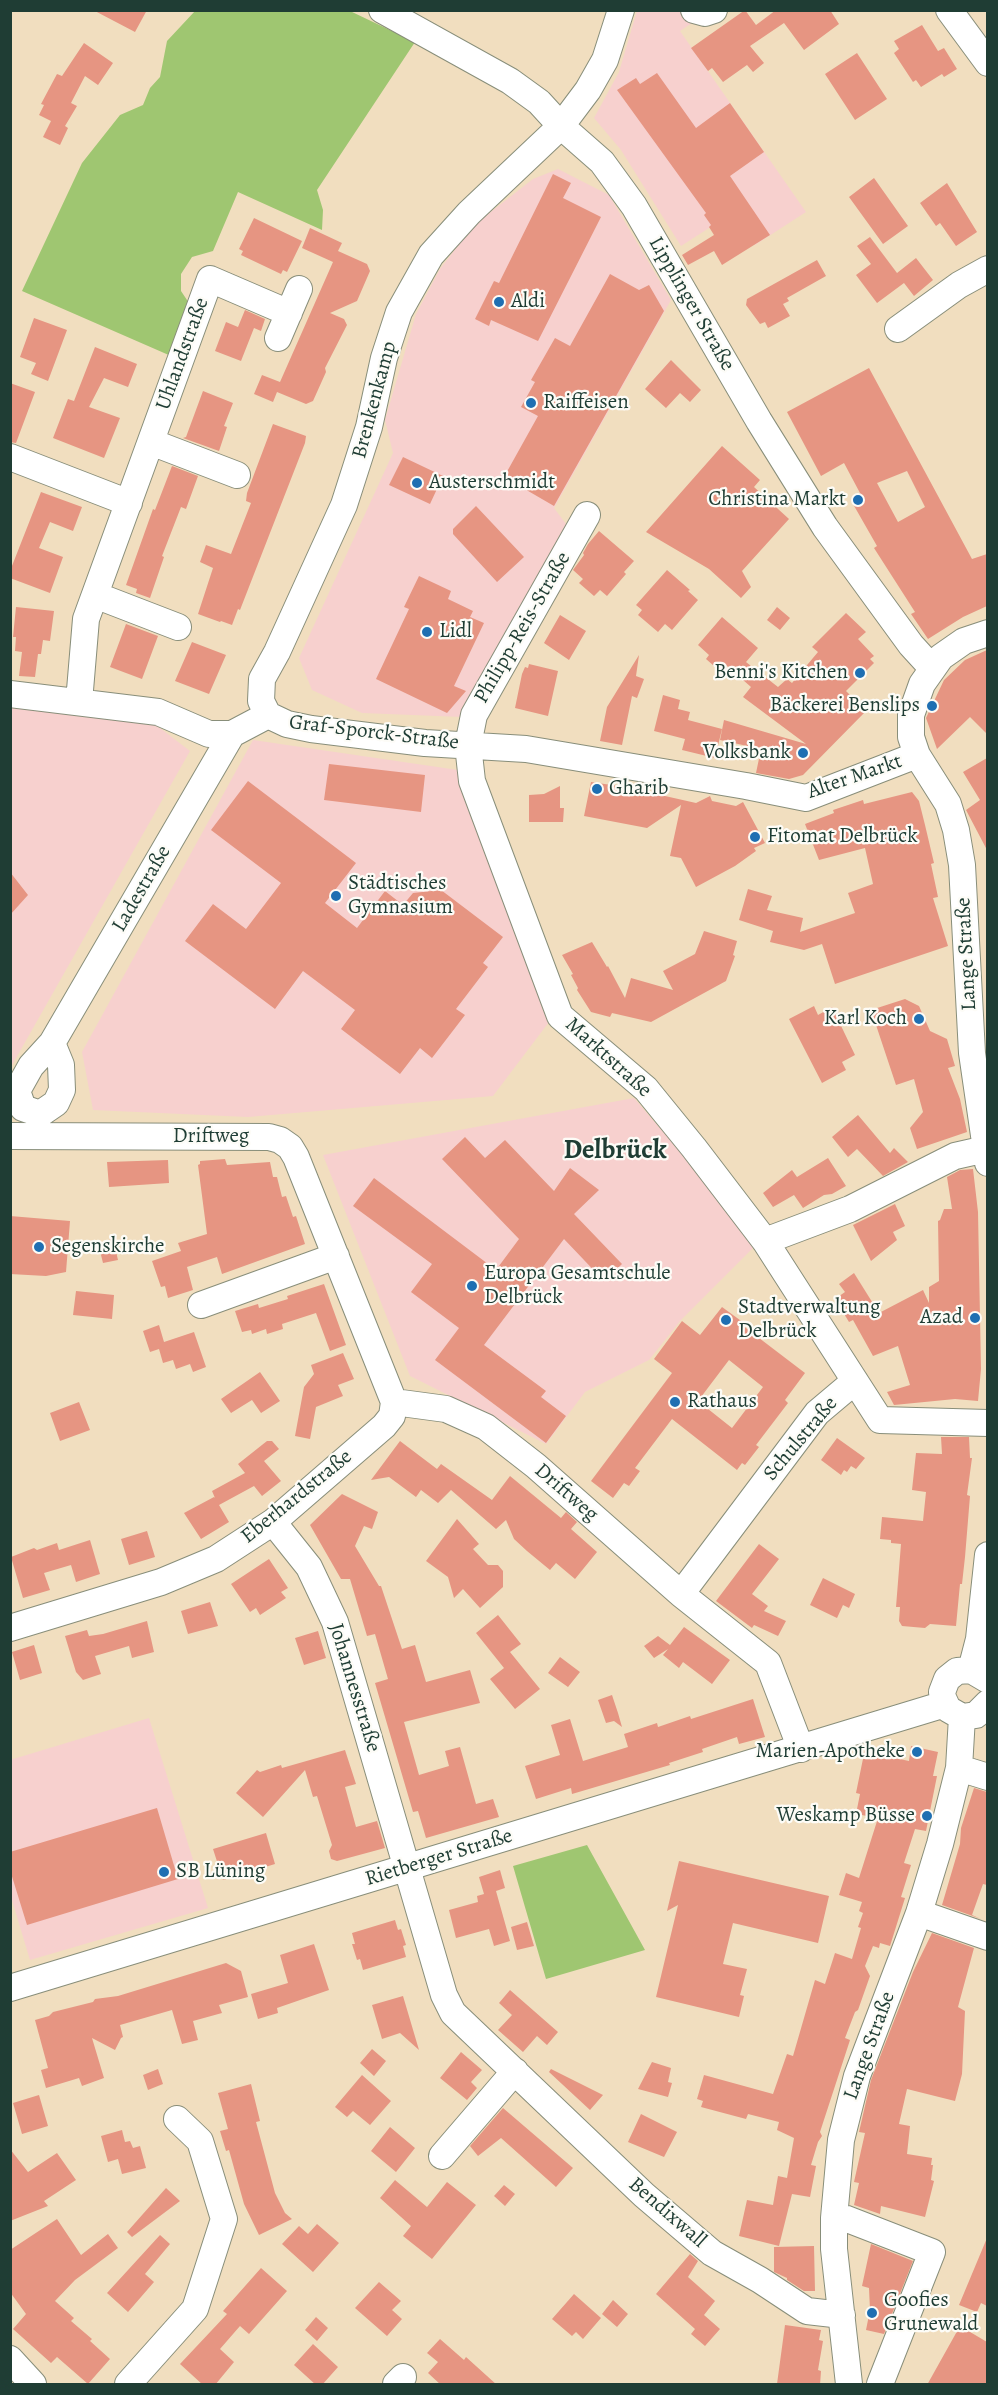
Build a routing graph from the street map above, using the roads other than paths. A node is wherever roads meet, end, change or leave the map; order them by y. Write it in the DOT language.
graph roads {
  1 [pos="382,10"];
  2 [pos="621,10"];
  3 [pos="694,10"];
  4 [pos="714,10"];
  5 [pos="949,10"];
  6 [pos="987,63"];
  7 [pos="561,126"];
  8 [pos="987,269"];
  9 [pos="299,289"];
  10 [pos="289,313"];
  11 [pos="898,329"];
  12 [pos="278,338"];
  13 [pos="151,442"];
  14 [pos="10,456"];
  15 [pos="237,475"];
  16 [pos="129,503"];
  17 [pos="587,515"];
  18 [pos="95,596"];
  19 [pos="178,627"];
  20 [pos="985,633"];
  21 [pos="932,668"];
  22 [pos="10,693"];
  23 [pos="79,702"];
  24 [pos="268,715"];
  25 [pos="232,734"];
  26 [pos="468,745"];
  27 [pos="917,755"];
  28 [pos="746,786"];
  29 [pos="52,1043"];
  30 [pos="40,1125"];
  31 [pos="10,1136"];
  32 [pos="987,1156"];
  33 [pos="765,1241"];
  34 [pos="336,1256"];
  35 [pos="201,1305"];
  36 [pos="855,1381"];
  37 [pos="394,1402"];
  38 [pos="987,1423"];
  39 [pos="273,1522"];
  40 [pos="987,1555"];
  41 [pos="681,1594"];
  42 [pos="10,1628"];
  43 [pos="979,1675"];
  44 [pos="950,1702"];
  45 [pos="987,1705"];
  46 [pos="801,1749"];
  47 [pos="960,1768"];
  48 [pos="987,1777"];
  49 [pos="408,1868"];
  50 [pos="919,1912"];
  51 [pos="987,1937"];
  52 [pos="10,1988"];
  53 [pos="515,2071"];
  54 [pos="177,2119"];
  55 [pos="442,2156"];
  56 [pos="834,2218"];
  57 [pos="842,2315"];
  58 [pos="10,2359"];
  59 [pos="33,2385"];
  60 [pos="128,2385"];
  61 [pos="849,2385"];
  62 [pos="880,2385"];
  1 -- 7 [label="street, Lipplinger Straße"];
  2 -- 7 [label="street, Brenkenkamp"];
  3 -- 4 [label="street"];
  5 -- 6 [label="street"];
  7 -- 21 [label="street, Lipplinger Straße"];
  7 -- 24 [label="street, Brenkenkamp"];
  8 -- 11 [label="street"];
  9 -- 10 [label="street"];
  10 -- 12 [label="street"];
  10 -- 13 [label="street, Uhlandstraße"];
  13 -- 15 [label="street"];
  13 -- 16 [label="street, Uhlandstraße"];
  14 -- 16 [label="street"];
  16 -- 18 [label="street, Uhlandstraße"];
  17 -- 26 [label="street, Philipp-Reis-Straße"];
  18 -- 19 [label="street"];
  18 -- 23 [label="street, Uhlandstraße"];
  20 -- 21 [label="street, Alter Markt"];
  21 -- 27 [label="street, Alter Markt"];
  22 -- 23 [label="street"];
  23 -- 25 [label="street"];
  24 -- 25 [label="street, Graf-Sporck-Straße"];
  24 -- 26 [label="street, Graf-Sporck-Straße"];
  25 -- 29 [label="street, Ladestraße"];
  26 -- 28 [label="street, Graf-Sporck-Straße"];
  26 -- 33 [label="street, Marktstraße"];
  27 -- 28 [label="street, Alter Markt"];
  27 -- 32 [label="street, Lange Straße"];
  29 -- 30 [label="street"];
  29 -- 30 [label="street, Ladestraße"];
  30 -- 31 [label="street, Driftweg"];
  30 -- 34 [label="street, Driftweg"];
  32 -- 33 [label="street"];
  33 -- 36 [label="street, Marktstraße"];
  34 -- 35 [label="street"];
  34 -- 37 [label="street, Driftweg"];
  36 -- 38 [label="street, Schulstraße"];
  36 -- 41 [label="street, Schulstraße"];
  37 -- 39 [label="street, Eberhardstraße"];
  37 -- 41 [label="street, Driftweg"];
  39 -- 42 [label="street, Eberhardstraße"];
  39 -- 49 [label="street, Johannesstraße"];
  40 -- 43 [label="street"];
  41 -- 46 [label="street, Driftweg"];
  43 -- 44 [label="street"];
  44 -- 45 [label="street"];
  44 -- 46 [label="street, Rietberger Straße"];
  44 -- 47 [label="street, Lange Straße"];
  46 -- 49 [label="street, Rietberger Straße"];
  47 -- 48 [label="street"];
  47 -- 50 [label="street, Lange Straße"];
  49 -- 52 [label="street, Rietberger Straße"];
  49 -- 53 [label="street, Bendixwall"];
  50 -- 51 [label="street"];
  50 -- 56 [label="street, Lange Straße"];
  53 -- 55 [label="street"];
  53 -- 57 [label="street, Bendixwall"];
  54 -- 60 [label="street"];
  56 -- 57 [label="street, Lange Straße"];
  56 -- 62 [label="street"];
  57 -- 61 [label="street, Lange Straße"];
  58 -- 59 [label="street"];
}
